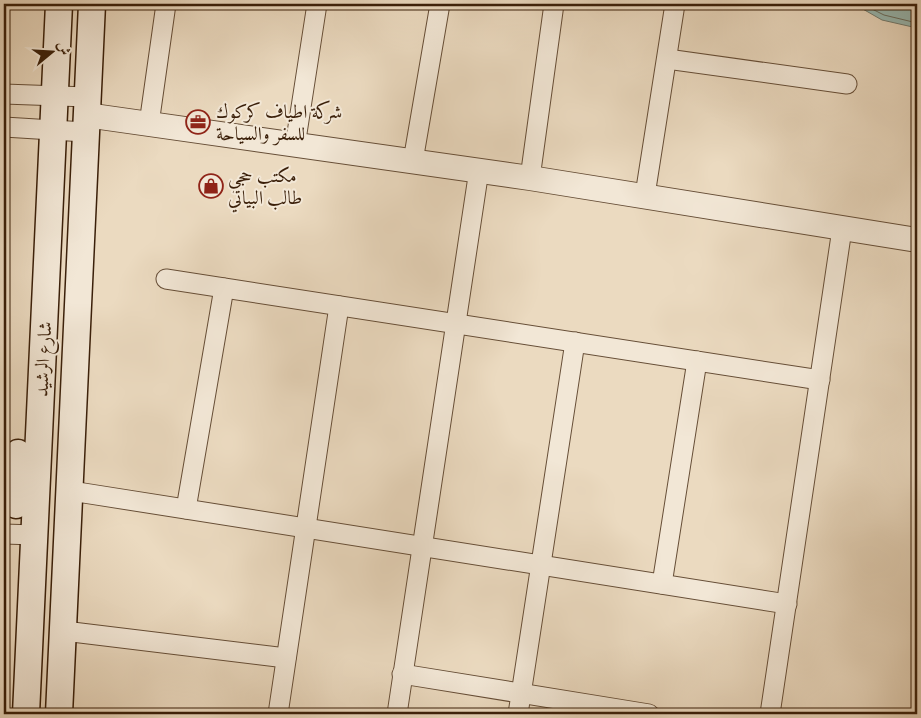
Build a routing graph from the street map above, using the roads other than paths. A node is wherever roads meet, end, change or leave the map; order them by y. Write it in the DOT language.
graph roads {
  1 [pos="59,4"];
  2 [pos="92,4"];
  3 [pos="166,4"];
  4 [pos="317,4"];
  5 [pos="440,4"];
  6 [pos="554,4"];
  7 [pos="676,4"];
  8 [pos="667,59"];
  9 [pos="847,84"];
  10 [pos="4,94"];
  11 [pos="55,96"];
  12 [pos="86,115"];
  13 [pos="148,124"];
  14 [pos="4,127"];
  15 [pos="53,129"];
  16 [pos="295,146"];
  17 [pos="413,161"];
  18 [pos="479,170"];
  19 [pos="530,178"];
  20 [pos="645,195"];
  21 [pos="842,228"];
  22 [pos="917,240"];
  23 [pos="166,279"];
  24 [pos="224,288"];
  25 [pos="339,306"];
  26 [pos="456,324"];
  27 [pos="575,342"];
  28 [pos="697,361"];
  29 [pos="820,380"];
  30 [pos="20,453"];
  31 [pos="71,491"];
  32 [pos="19,505"];
  33 [pos="186,509"];
  34 [pos="307,528"];
  35 [pos="4,534"];
  36 [pos="35,535"];
  37 [pos="420,546"];
  38 [pos="541,565"];
  39 [pos="662,584"];
  40 [pos="787,604"];
  41 [pos="64,631"];
  42 [pos="286,658"];
  43 [pos="402,674"];
  44 [pos="521,693"];
  45 [pos="26,714"];
  46 [pos="60,714"];
  47 [pos="278,714"];
  48 [pos="397,714"];
  49 [pos="518,714"];
  50 [pos="649,714"];
  51 [pos="770,714"];
  1 -- 11 [label="main road, شارع الرشيد"];
  2 -- 12 [label="main road, شارع الرشيد"];
  3 -- 13 [label="street"];
  4 -- 16 [label="street"];
  5 -- 17 [label="street"];
  6 -- 19 [label="street"];
  7 -- 8 [label="street"];
  8 -- 9 [label="street"];
  8 -- 20 [label="street"];
  10 -- 11 [label="street"];
  11 -- 12 [label="street"];
  11 -- 15 [label="main road, شارع الرشيد"];
  12 -- 13 [label="street"];
  12 -- 15 [label="street"];
  12 -- 31 [label="main road, شارع الرشيد"];
  13 -- 16 [label="street"];
  14 -- 15 [label="street"];
  15 -- 30 [label="main road, شارع الرشيد"];
  16 -- 17 [label="street"];
  17 -- 18 [label="street"];
  18 -- 19 [label="street"];
  18 -- 26 [label="street"];
  19 -- 20 [label="street"];
  20 -- 21 [label="street"];
  21 -- 22 [label="street"];
  21 -- 29 [label="street"];
  23 -- 24 [label="street"];
  24 -- 25 [label="street"];
  24 -- 33 [label="street"];
  25 -- 26 [label="street"];
  25 -- 34 [label="street"];
  26 -- 27 [label="street"];
  26 -- 37 [label="street"];
  27 -- 28 [label="street"];
  27 -- 38 [label="street"];
  28 -- 29 [label="street"];
  28 -- 39 [label="street"];
  29 -- 40 [label="street"];
  30 -- 32 [label="main road, شارع الرشيد"];
  31 -- 33 [label="street"];
  31 -- 41 [label="main road, شارع الرشيد"];
  32 -- 36 [label="main road, شارع الرشيد"];
  33 -- 34 [label="street"];
  34 -- 37 [label="street"];
  34 -- 42 [label="street"];
  35 -- 36 [label="street"];
  36 -- 45 [label="main road, شارع الرشيد"];
  37 -- 38 [label="street"];
  37 -- 43 [label="street"];
  38 -- 39 [label="street"];
  38 -- 44 [label="street"];
  39 -- 40 [label="street"];
  40 -- 51 [label="street"];
  41 -- 42 [label="street"];
  41 -- 46 [label="main road, شارع الرشيد"];
  42 -- 47 [label="street"];
  43 -- 44 [label="street"];
  43 -- 48 [label="street"];
  44 -- 49 [label="street"];
  44 -- 50 [label="street"];
}
